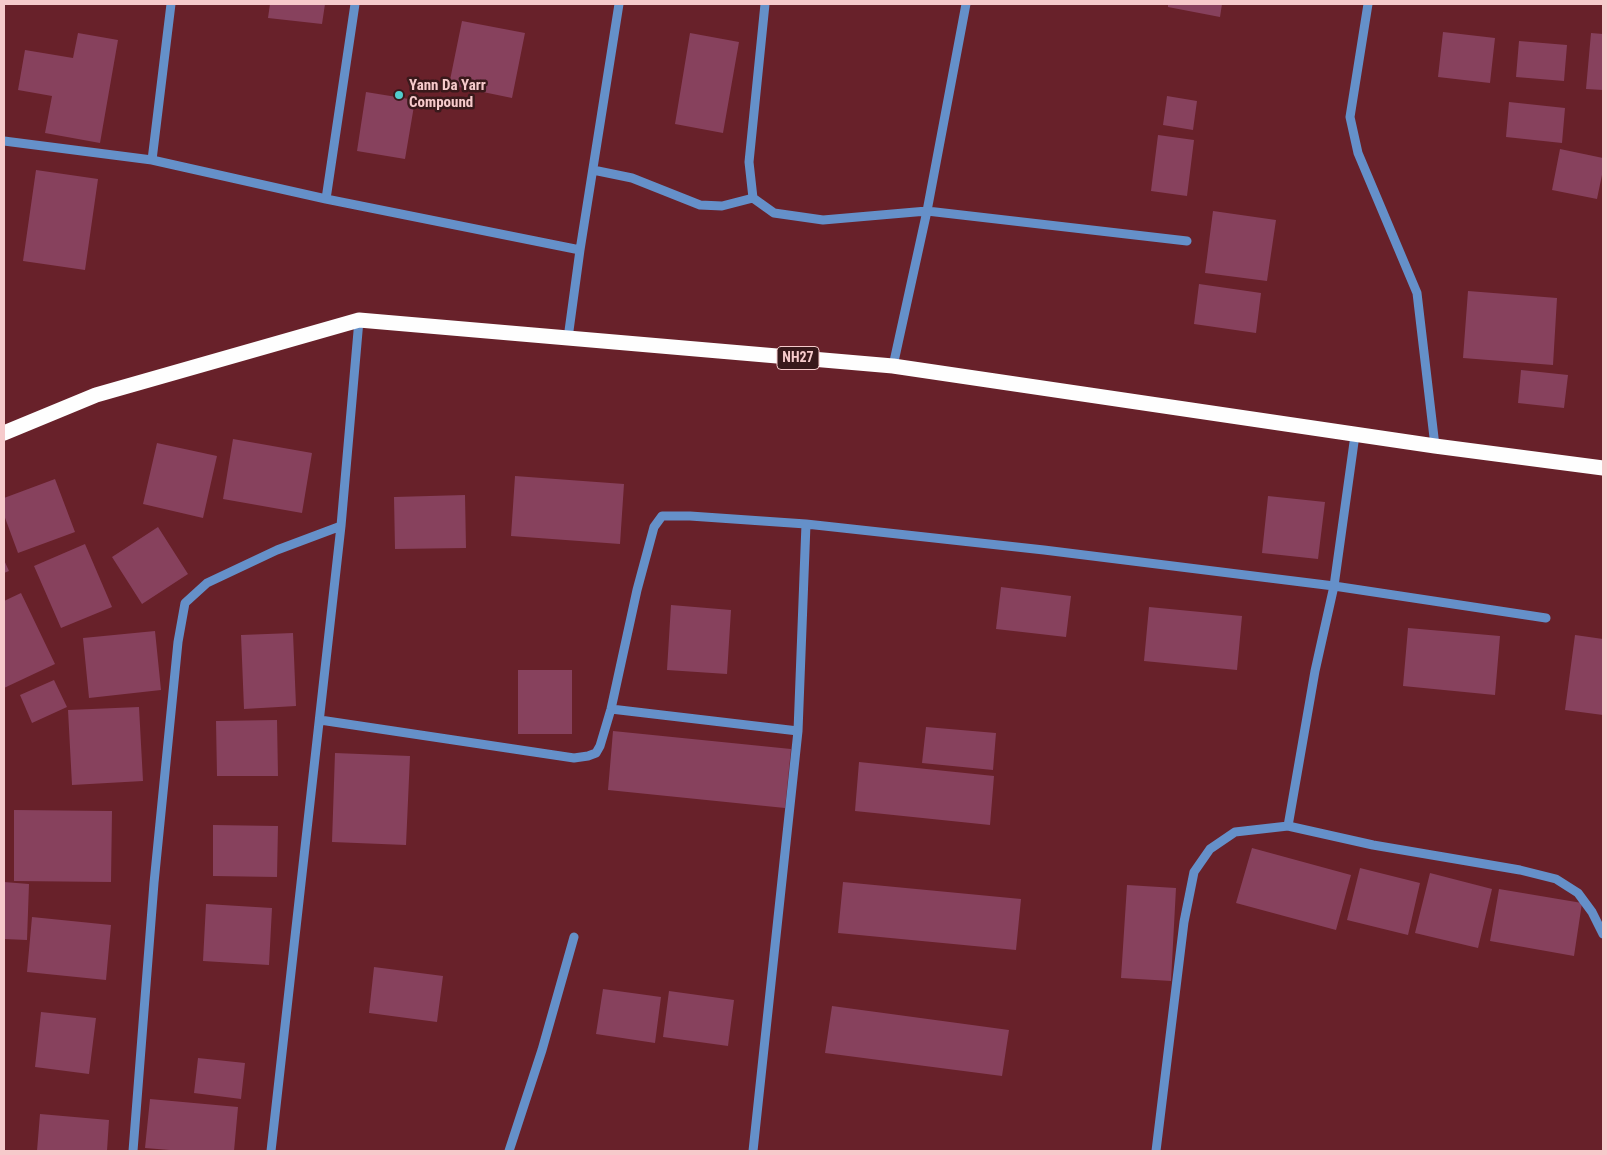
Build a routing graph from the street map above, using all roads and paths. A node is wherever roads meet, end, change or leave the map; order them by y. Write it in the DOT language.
graph roads {
  1 [pos="171,4"];
  2 [pos="355,4"];
  3 [pos="619,4"];
  4 [pos="765,4"];
  5 [pos="966,4"];
  6 [pos="1368,4"];
  7 [pos="4,141"];
  8 [pos="152,160"];
  9 [pos="593,170"];
  10 [pos="752,198"];
  11 [pos="326,199"];
  12 [pos="927,211"];
  13 [pos="1187,241"];
  14 [pos="580,250"];
  15 [pos="359,320"];
  16 [pos="568,338"];
  17 [pos="893,366"];
  18 [pos="4,433"];
  19 [pos="1355,435"];
  20 [pos="1436,446"];
  21 [pos="1603,468"];
  22 [pos="806,524"];
  23 [pos="341,526"];
  24 [pos="1334,586"];
  25 [pos="1546,618"];
  26 [pos="611,709"];
  27 [pos="320,720"];
  28 [pos="798,730"];
  29 [pos="1288,826"];
  30 [pos="1603,934"];
  31 [pos="574,937"];
  32 [pos="133,1151"];
  33 [pos="271,1151"];
  34 [pos="509,1151"];
  35 [pos="753,1151"];
  36 [pos="1156,1151"];
  1 -- 8 [label="street"];
  2 -- 11 [label="street"];
  3 -- 9 [label="street"];
  4 -- 10 [label="street"];
  5 -- 12 [label="street"];
  6 -- 20 [label="street"];
  7 -- 8 [label="street"];
  8 -- 11 [label="street"];
  9 -- 10 [label="street"];
  9 -- 14 [label="street"];
  10 -- 12 [label="street"];
  11 -- 14 [label="street"];
  12 -- 13 [label="street"];
  12 -- 17 [label="street"];
  14 -- 16 [label="street"];
  15 -- 16 [label="highway, NH27"];
  15 -- 18 [label="highway, NH27"];
  15 -- 23 [label="street"];
  16 -- 17 [label="highway, NH27"];
  17 -- 19 [label="highway, NH27"];
  19 -- 20 [label="highway, NH27"];
  19 -- 24 [label="street"];
  20 -- 21 [label="highway, NH27"];
  22 -- 24 [label="street"];
  22 -- 26 [label="street"];
  22 -- 28 [label="street"];
  23 -- 27 [label="street"];
  23 -- 32 [label="street"];
  24 -- 25 [label="street"];
  24 -- 29 [label="street"];
  26 -- 27 [label="street"];
  26 -- 28 [label="street"];
  27 -- 33 [label="street"];
  28 -- 35 [label="street"];
  29 -- 30 [label="street"];
  29 -- 36 [label="street"];
  31 -- 34 [label="street"];
}
